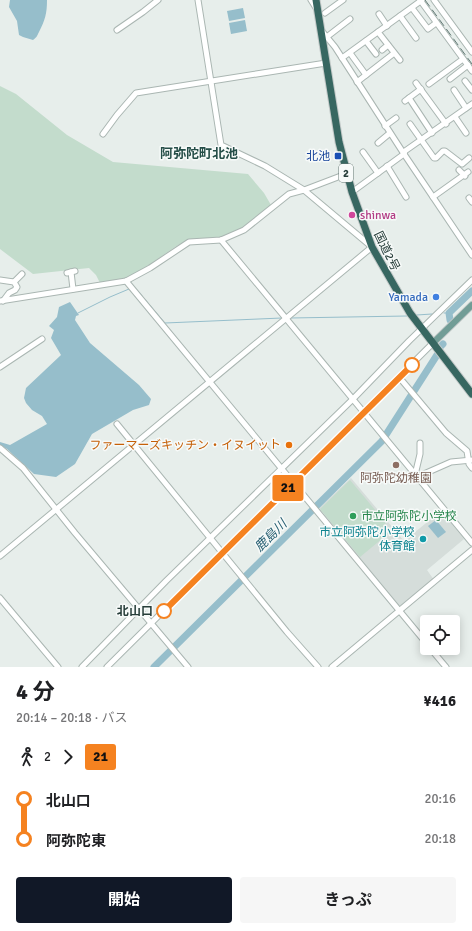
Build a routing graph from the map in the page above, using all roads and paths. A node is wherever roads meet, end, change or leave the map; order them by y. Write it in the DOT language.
graph roads {
  1 [pos="158,0"];
  2 [pos="198,0"];
  3 [pos="311,0"];
  4 [pos="316,0"];
  5 [pos="343,0"];
  6 [pos="421,0"];
  7 [pos="434,0"];
  8 [pos="412,8"];
  9 [pos="318,10"];
  10 [pos="325,13"];
  11 [pos="379,14"];
  12 [pos="400,16"];
  13 [pos="349,21"];
  14 [pos="436,23"];
  15 [pos="388,26"];
  16 [pos="117,30"];
  17 [pos="321,30"];
  18 [pos="378,32"];
  19 [pos="328,36"];
  20 [pos="416,38"];
  21 [pos="366,41"];
  22 [pos="388,45"];
  23 [pos="382,50"];
  24 [pos="350,52"];
  25 [pos="472,52"];
  26 [pos="376,54"];
  27 [pos="393,54"];
  28 [pos="342,58"];
  29 [pos="463,59"];
  30 [pos="400,60"];
  31 [pos="326,63"];
  32 [pos="468,65"];
  33 [pos="472,71"];
  34 [pos="366,75"];
  35 [pos="450,79"];
  36 [pos="211,81"];
  37 [pos="465,81"];
  38 [pos="357,82"];
  39 [pos="429,84"];
  40 [pos="421,89"];
  41 [pos="454,90"];
  42 [pos="472,90"];
  43 [pos="472,104"];
  44 [pos="466,108"];
  45 [pos="455,117"];
  46 [pos="396,118"];
  47 [pos="447,123"];
  48 [pos="410,124"];
  49 [pos="386,126"];
  50 [pos="390,133"];
  51 [pos="432,133"];
  52 [pos="466,133"];
  53 [pos="103,134"];
  54 [pos="422,140"];
  55 [pos="378,143"];
  56 [pos="363,152"];
  57 [pos="404,154"];
  58 [pos="469,158"];
  59 [pos="387,166"];
  60 [pos="459,170"];
  61 [pos="378,173"];
  62 [pos="346,174"];
  63 [pos="304,190"];
  64 [pos="352,192"];
  65 [pos="406,197"];
  66 [pos="433,197"];
  67 [pos="221,240"];
  68 [pos="372,247"];
  69 [pos="472,255"];
  70 [pos="71,272"];
  71 [pos="22,274"];
  72 [pos="0,280"];
  73 [pos="472,280"];
  74 [pos="126,281"];
  75 [pos="14,282"];
  76 [pos="73,289"];
  77 [pos="1,301"];
  78 [pos="472,305"];
  79 [pos="287,319"];
  80 [pos="422,329"];
  81 [pos="42,339"];
  82 [pos="433,343"];
  83 [pos="0,367"];
  84 [pos="399,377"];
  85 [pos="210,383"];
  86 [pos="472,394"];
  87 [pos="353,399"];
  88 [pos="364,412"];
  89 [pos="117,424"];
  90 [pos="420,443"];
  91 [pos="134,445"];
  92 [pos="0,448"];
  93 [pos="470,460"];
  94 [pos="472,468"];
  95 [pos="282,469"];
  96 [pos="416,476"];
  97 [pos="293,482"];
  98 [pos="56,509"];
  99 [pos="211,538"];
  100 [pos="472,543"];
  101 [pos="472,550"];
  102 [pos="223,553"];
  103 [pos="0,556"];
  104 [pos="0,598"];
  105 [pos="140,609"];
  106 [pos="400,610"];
  107 [pos="152,623"];
  108 [pos="420,635"];
  109 [pos="436,655"];
  110 [pos="58,667"];
  111 [pos="82,667"];
  112 [pos="107,667"];
  113 [pos="188,667"];
  114 [pos="318,667"];
  115 [pos="332,667"];
  116 [pos="446,667"];
  1 -- 16 [label="street"];
  2 -- 36 [label="street"];
  3 -- 9 [label="street"];
  4 -- 9 [label="highway, 国道2号 / 2"];
  5 -- 10 [label="street"];
  6 -- 8 [label="street"];
  6 -- 14 [label="street"];
  7 -- 25 [label="street"];
  8 -- 12 [label="street"];
  8 -- 14 [label="street"];
  9 -- 17 [label="highway, 国道2号 / 2"];
  11 -- 15 [label="street"];
  12 -- 15 [label="street"];
  12 -- 20 [label="street"];
  13 -- 19 [label="street"];
  14 -- 29 [label="street"];
  15 -- 18 [label="street"];
  17 -- 19 [label="street"];
  17 -- 31 [label="highway, 国道2号 / 2"];
  18 -- 21 [label="street"];
  18 -- 22 [label="street"];
  19 -- 28 [label="street"];
  21 -- 24 [label="street"];
  21 -- 26 [label="street"];
  22 -- 23 [label="street"];
  22 -- 30 [label="street"];
  24 -- 28 [label="street"];
  24 -- 34 [label="street"];
  27 -- 34 [label="street"];
  28 -- 38 [label="street"];
  29 -- 32 [label="street"];
  29 -- 39 [label="street"];
  31 -- 36 [label="street"];
  31 -- 62 [label="highway, 国道2号 / 2"];
  32 -- 33 [label="street"];
  32 -- 35 [label="street"];
  34 -- 38 [label="street"];
  36 -- 53 [label="street"];
  36 -- 63 [label="street"];
  37 -- 42 [label="street"];
  38 -- 49 [label="street"];
  40 -- 47 [label="street"];
  40 -- 47 [label="street"];
  40 -- 51 [label="street"];
  41 -- 44 [label="street"];
  43 -- 44 [label="street"];
  44 -- 45 [label="street"];
  45 -- 47 [label="street"];
  45 -- 52 [label="street"];
  46 -- 49 [label="street"];
  47 -- 51 [label="street"];
  48 -- 54 [label="street"];
  49 -- 50 [label="street"];
  50 -- 55 [label="street"];
  50 -- 57 [label="street"];
  51 -- 54 [label="street"];
  54 -- 57 [label="street"];
  54 -- 58 [label="street"];
  56 -- 61 [label="street"];
  57 -- 59 [label="street"];
  57 -- 66 [label="street"];
  59 -- 61 [label="street"];
  59 -- 65 [label="street"];
  60 -- 66 [label="street"];
  61 -- 64 [label="street"];
  62 -- 63 [label="street"];
  62 -- 64 [label="highway, 国道2号 / 2"];
  63 -- 67 [label="street"];
  63 -- 68 [label="street"];
  64 -- 68 [label="highway, 国道2号 / 2"];
  66 -- 69 [label="street"];
  67 -- 74 [label="street"];
  67 -- 79 [label="street"];
  68 -- 79 [label="street"];
  68 -- 80 [label="highway, 国道2号 / 2"];
  70 -- 76 [label="street"];
  71 -- 75 [label="street"];
  72 -- 75 [label="street"];
  73 -- 80 [label="street"];
  74 -- 76 [label="street"];
  74 -- 85 [label="street"];
  75 -- 77 [label="street"];
  76 -- 77 [label="street"];
  78 -- 82 [label="main road"];
  79 -- 85 [label="street"];
  79 -- 87 [label="street"];
  80 -- 82 [label="highway, 国道2号 / 2"];
  80 -- 87 [label="street"];
  81 -- 83 [label="street"];
  82 -- 84 [label="street"];
  82 -- 86 [label="highway, 国道2号 / 2"];
  84 -- 88 [label="street"];
  84 -- 93 [label="street"];
  85 -- 91 [label="street"];
  85 -- 95 [label="street"];
  87 -- 88 [label="street"];
  87 -- 95 [label="street"];
  88 -- 96 [label="street"];
  88 -- 97 [label="street"];
  89 -- 91 [label="street"];
  90 -- 96 [label="street"];
  91 -- 98 [label="street"];
  91 -- 99 [label="street"];
  92 -- 98 [label="street"];
  93 -- 94 [label="street"];
  93 -- 96 [label="street"];
  95 -- 97 [label="street"];
  95 -- 99 [label="street"];
  96 -- 100 [label="street"];
  97 -- 102 [label="street"];
  97 -- 106 [label="street"];
  98 -- 103 [label="street"];
  98 -- 105 [label="street"];
  99 -- 102 [label="street"];
  99 -- 105 [label="street"];
  101 -- 106 [label="street"];
  102 -- 107 [label="street"];
  102 -- 114 [label="street"];
  104 -- 110 [label="street"];
  105 -- 107 [label="street"];
  105 -- 111 [label="street"];
  106 -- 108 [label="street"];
  106 -- 115 [label="street"];
  107 -- 112 [label="street"];
  107 -- 113 [label="street"];
  109 -- 116 [label="street"];
}
